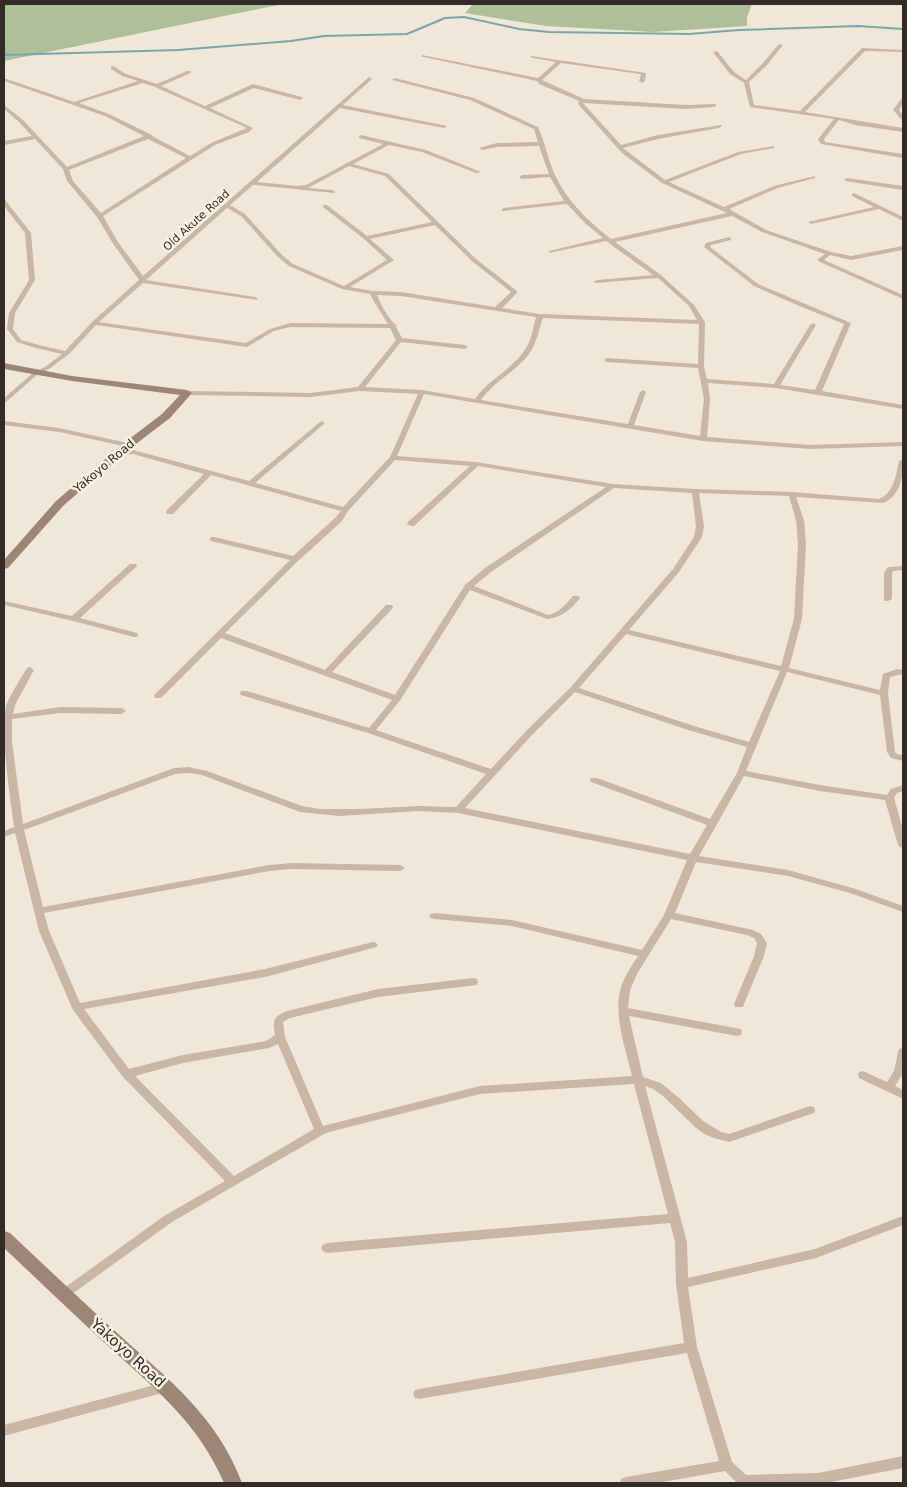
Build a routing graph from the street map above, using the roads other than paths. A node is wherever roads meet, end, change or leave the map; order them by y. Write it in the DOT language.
graph roads {
  1 [pos="781,45"];
  2 [pos="903,51"];
  3 [pos="714,52"];
  4 [pos="424,56"];
  5 [pos="533,57"];
  6 [pos="559,62"];
  7 [pos="113,68"];
  8 [pos="189,72"];
  9 [pos="4,79"];
  10 [pos="369,80"];
  11 [pos="394,80"];
  12 [pos="539,80"];
  13 [pos="642,80"];
  14 [pos="144,81"];
  15 [pos="746,82"];
  16 [pos="157,86"];
  17 [pos="300,98"];
  18 [pos="903,100"];
  19 [pos="583,101"];
  20 [pos="75,103"];
  21 [pos="714,105"];
  22 [pos="340,106"];
  23 [pos="5,108"];
  24 [pos="205,108"];
  25 [pos="801,113"];
  26 [pos="838,118"];
  27 [pos="903,120"];
  28 [pos="444,126"];
  29 [pos="720,126"];
  30 [pos="903,130"];
  31 [pos="150,136"];
  32 [pos="36,137"];
  33 [pos="361,137"];
  34 [pos="4,143"];
  35 [pos="388,143"];
  36 [pos="541,144"];
  37 [pos="772,146"];
  38 [pos="482,148"];
  39 [pos="621,148"];
  40 [pos="903,156"];
  41 [pos="190,158"];
  42 [pos="347,164"];
  43 [pos="66,169"];
  44 [pos="478,172"];
  45 [pos="552,175"];
  46 [pos="522,177"];
  47 [pos="813,177"];
  48 [pos="847,180"];
  49 [pos="664,182"];
  50 [pos="253,184"];
  51 [pos="299,188"];
  52 [pos="903,188"];
  53 [pos="332,192"];
  54 [pos="854,195"];
  55 [pos="4,202"];
  56 [pos="568,202"];
  57 [pos="228,206"];
  58 [pos="325,206"];
  59 [pos="878,208"];
  60 [pos="724,209"];
  61 [pos="504,210"];
  62 [pos="731,214"];
  63 [pos="100,216"];
  64 [pos="903,219"];
  65 [pos="436,222"];
  66 [pos="811,222"];
  67 [pos="366,238"];
  68 [pos="729,239"];
  69 [pos="609,240"];
  70 [pos="903,248"];
  71 [pos="551,252"];
  72 [pos="829,253"];
  73 [pos="659,276"];
  74 [pos="143,281"];
  75 [pos="597,282"];
  76 [pos="344,288"];
  77 [pos="373,293"];
  78 [pos="903,297"];
  79 [pos="255,299"];
  80 [pos="497,309"];
  81 [pos="540,316"];
  82 [pos="702,322"];
  83 [pos="94,324"];
  84 [pos="813,325"];
  85 [pos="394,326"];
  86 [pos="399,340"];
  87 [pos="465,347"];
  88 [pos="67,353"];
  89 [pos="607,360"];
  90 [pos="4,366"];
  91 [pos="701,366"];
  92 [pos="36,374"];
  93 [pos="705,381"];
  94 [pos="776,386"];
  95 [pos="360,389"];
  96 [pos="422,392"];
  97 [pos="643,392"];
  98 [pos="818,392"];
  99 [pos="187,393"];
  100 [pos="4,401"];
  101 [pos="477,401"];
  102 [pos="903,407"];
  103 [pos="322,422"];
  104 [pos="4,423"];
  105 [pos="630,428"];
  106 [pos="703,439"];
  107 [pos="903,444"];
  108 [pos="128,445"];
  109 [pos="117,454"];
  110 [pos="393,458"];
  111 [pos="903,461"];
  112 [pos="476,464"];
  113 [pos="210,472"];
  114 [pos="251,483"];
  115 [pos="613,486"];
  116 [pos="695,491"];
  117 [pos="792,494"];
  118 [pos="345,510"];
  119 [pos="170,512"];
  120 [pos="411,524"];
  121 [pos="214,539"];
  122 [pos="295,558"];
  123 [pos="4,566"];
  124 [pos="133,566"];
  125 [pos="903,568"];
  126 [pos="468,587"];
  127 [pos="576,598"];
  128 [pos="888,599"];
  129 [pos="4,603"];
  130 [pos="389,607"];
  131 [pos="74,619"];
  132 [pos="625,631"];
  133 [pos="219,634"];
  134 [pos="134,635"];
  135 [pos="30,670"];
  136 [pos="784,670"];
  137 [pos="328,672"];
  138 [pos="903,672"];
  139 [pos="574,689"];
  140 [pos="244,693"];
  141 [pos="884,693"];
  142 [pos="158,696"];
  143 [pos="397,699"];
  144 [pos="122,711"];
  145 [pos="8,717"];
  146 [pos="371,731"];
  147 [pos="752,746"];
  148 [pos="903,758"];
  149 [pos="492,773"];
  150 [pos="741,773"];
  151 [pos="594,780"];
  152 [pos="903,788"];
  153 [pos="889,798"];
  154 [pos="458,810"];
  155 [pos="712,823"];
  156 [pos="19,829"];
  157 [pos="4,834"];
  158 [pos="903,845"];
  159 [pos="693,858"];
  160 [pos="400,868"];
  161 [pos="903,909"];
  162 [pos="38,911"];
  163 [pos="669,915"];
  164 [pos="434,916"];
  165 [pos="373,945"];
  166 [pos="644,954"];
  167 [pos="473,982"];
  168 [pos="739,1004"];
  169 [pos="77,1007"];
  170 [pos="623,1011"];
  171 [pos="737,1032"];
  172 [pos="280,1037"];
  173 [pos="903,1052"];
  174 [pos="127,1074"];
  175 [pos="863,1075"];
  176 [pos="638,1080"];
  177 [pos="889,1088"];
  178 [pos="903,1095"];
  179 [pos="810,1110"];
  180 [pos="320,1131"];
  181 [pos="232,1182"];
  182 [pos="674,1218"];
  183 [pos="903,1220"];
  184 [pos="4,1238"];
  185 [pos="327,1248"];
  186 [pos="682,1284"];
  187 [pos="64,1294"];
  188 [pos="691,1347"];
  189 [pos="166,1387"];
  190 [pos="419,1394"];
  191 [pos="4,1431"];
  192 [pos="903,1462"];
  193 [pos="727,1464"];
  194 [pos="745,1482"];
  195 [pos="233,1483"];
  196 [pos="626,1483"];
  1 -- 15 [label="street"];
  2 -- 25 [label="street"];
  3 -- 15 [label="street"];
  4 -- 12 [label="street"];
  5 -- 6 [label="street"];
  6 -- 12 [label="street"];
  6 -- 13 [label="street"];
  7 -- 14 [label="street"];
  8 -- 16 [label="street"];
  9 -- 20 [label="street"];
  10 -- 22 [label="street, Old Akute Road"];
  11 -- 36 [label="street"];
  12 -- 19 [label="street"];
  14 -- 16 [label="street"];
  14 -- 20 [label="street"];
  15 -- 25 [label="street"];
  16 -- 24 [label="street"];
  17 -- 24 [label="street"];
  18 -- 27 [label="street"];
  19 -- 21 [label="street"];
  19 -- 39 [label="street"];
  20 -- 31 [label="street"];
  22 -- 28 [label="street"];
  22 -- 50 [label="street, Old Akute Road"];
  23 -- 32 [label="street"];
  24 -- 41 [label="street"];
  25 -- 26 [label="street"];
  26 -- 30 [label="street"];
  26 -- 40 [label="street"];
  29 -- 39 [label="street"];
  31 -- 41 [label="street"];
  31 -- 43 [label="street"];
  32 -- 34 [label="street"];
  32 -- 43 [label="street"];
  33 -- 35 [label="street"];
  35 -- 42 [label="street"];
  35 -- 44 [label="street"];
  36 -- 38 [label="street"];
  36 -- 45 [label="street"];
  37 -- 49 [label="street"];
  39 -- 49 [label="street"];
  41 -- 63 [label="street"];
  42 -- 51 [label="street"];
  42 -- 65 [label="street"];
  43 -- 63 [label="street"];
  45 -- 46 [label="street"];
  45 -- 56 [label="street"];
  47 -- 60 [label="street"];
  48 -- 52 [label="street"];
  49 -- 60 [label="street"];
  50 -- 51 [label="street"];
  50 -- 57 [label="street, Old Akute Road"];
  51 -- 53 [label="street"];
  54 -- 59 [label="street"];
  55 -- 88 [label="street"];
  56 -- 61 [label="street"];
  56 -- 69 [label="street"];
  57 -- 74 [label="street, Old Akute Road"];
  57 -- 76 [label="street"];
  58 -- 67 [label="street"];
  59 -- 64 [label="street"];
  59 -- 66 [label="street"];
  60 -- 62 [label="street"];
  62 -- 69 [label="street"];
  62 -- 72 [label="street"];
  63 -- 74 [label="street"];
  65 -- 67 [label="street"];
  65 -- 80 [label="street"];
  67 -- 76 [label="street"];
  68 -- 98 [label="street"];
  69 -- 71 [label="street"];
  69 -- 73 [label="street"];
  70 -- 72 [label="street"];
  72 -- 78 [label="street"];
  73 -- 75 [label="street"];
  73 -- 82 [label="street"];
  74 -- 79 [label="street"];
  74 -- 83 [label="street, Old Akute Road"];
  76 -- 77 [label="street"];
  77 -- 80 [label="street"];
  77 -- 85 [label="street"];
  80 -- 81 [label="street"];
  81 -- 82 [label="street"];
  81 -- 101 [label="street"];
  82 -- 91 [label="street"];
  83 -- 85 [label="street"];
  83 -- 88 [label="street, Old Akute Road"];
  84 -- 94 [label="street"];
  85 -- 86 [label="street"];
  86 -- 87 [label="street"];
  86 -- 95 [label="street"];
  88 -- 92 [label="street, Old Akute Road"];
  89 -- 91 [label="street"];
  90 -- 92 [label="main road"];
  91 -- 93 [label="street"];
  92 -- 99 [label="main road"];
  92 -- 100 [label="street, Old Akute Road"];
  93 -- 94 [label="street"];
  93 -- 106 [label="street"];
  94 -- 98 [label="street"];
  95 -- 96 [label="street"];
  95 -- 99 [label="street"];
  96 -- 101 [label="street"];
  96 -- 110 [label="street"];
  97 -- 105 [label="street"];
  98 -- 102 [label="street"];
  99 -- 108 [label="main road, Yakoyo Road"];
  101 -- 105 [label="street"];
  103 -- 114 [label="street"];
  104 -- 108 [label="street"];
  105 -- 106 [label="street"];
  106 -- 107 [label="street"];
  108 -- 109 [label="main road, Yakoyo Road"];
  109 -- 113 [label="street"];
  109 -- 123 [label="main road, Yakoyo Road"];
  110 -- 112 [label="street"];
  110 -- 118 [label="street"];
  111 -- 117 [label="street"];
  112 -- 115 [label="street"];
  112 -- 120 [label="street"];
  113 -- 114 [label="street"];
  113 -- 119 [label="street"];
  114 -- 118 [label="street"];
  115 -- 116 [label="street"];
  115 -- 126 [label="street"];
  116 -- 117 [label="street"];
  116 -- 132 [label="street"];
  117 -- 136 [label="street"];
  118 -- 122 [label="street"];
  121 -- 122 [label="street"];
  122 -- 133 [label="street"];
  124 -- 131 [label="street"];
  125 -- 128 [label="street"];
  126 -- 127 [label="street"];
  126 -- 143 [label="street"];
  129 -- 131 [label="street"];
  130 -- 137 [label="street"];
  131 -- 134 [label="street"];
  132 -- 136 [label="street"];
  132 -- 139 [label="street"];
  133 -- 137 [label="street"];
  133 -- 142 [label="street"];
  135 -- 145 [label="street"];
  136 -- 141 [label="street"];
  136 -- 147 [label="street"];
  137 -- 143 [label="street"];
  138 -- 141 [label="street"];
  139 -- 147 [label="street"];
  139 -- 149 [label="street"];
  140 -- 146 [label="street"];
  141 -- 148 [label="street"];
  143 -- 146 [label="street"];
  144 -- 145 [label="street"];
  145 -- 156 [label="street"];
  146 -- 149 [label="street"];
  147 -- 150 [label="street"];
  149 -- 154 [label="street"];
  150 -- 153 [label="street"];
  150 -- 155 [label="street"];
  151 -- 155 [label="street"];
  152 -- 153 [label="street"];
  153 -- 158 [label="street"];
  154 -- 156 [label="street"];
  154 -- 159 [label="street"];
  155 -- 159 [label="street"];
  156 -- 157 [label="street"];
  156 -- 162 [label="street"];
  159 -- 161 [label="street"];
  159 -- 163 [label="street"];
  160 -- 162 [label="street"];
  162 -- 169 [label="street"];
  163 -- 166 [label="street"];
  163 -- 168 [label="street"];
  164 -- 166 [label="street"];
  165 -- 169 [label="street"];
  166 -- 170 [label="street"];
  167 -- 172 [label="street"];
  169 -- 174 [label="street"];
  170 -- 171 [label="street"];
  170 -- 176 [label="street"];
  172 -- 174 [label="street"];
  172 -- 180 [label="street"];
  173 -- 177 [label="street"];
  174 -- 181 [label="street"];
  175 -- 177 [label="street"];
  176 -- 179 [label="street"];
  176 -- 180 [label="street"];
  176 -- 182 [label="street"];
  177 -- 178 [label="street"];
  180 -- 181 [label="street"];
  181 -- 187 [label="street"];
  182 -- 185 [label="street"];
  182 -- 186 [label="street"];
  183 -- 186 [label="street"];
  184 -- 187 [label="main road, Yakoyo Road"];
  186 -- 188 [label="street"];
  187 -- 189 [label="main road, Yakoyo Road"];
  188 -- 190 [label="street"];
  188 -- 193 [label="street"];
  189 -- 191 [label="street"];
  189 -- 195 [label="main road, Yakoyo Road"];
  192 -- 194 [label="street"];
  193 -- 194 [label="street"];
  193 -- 196 [label="street"];
}
